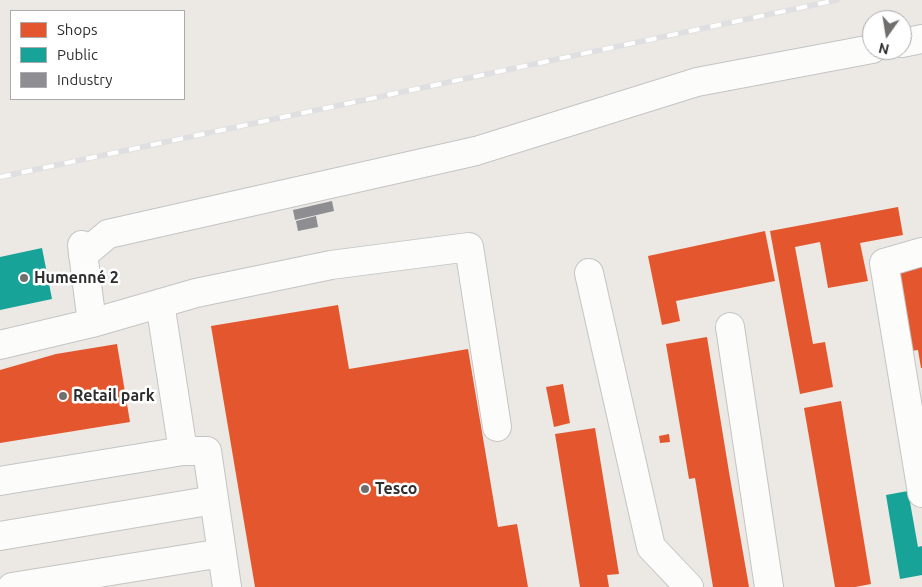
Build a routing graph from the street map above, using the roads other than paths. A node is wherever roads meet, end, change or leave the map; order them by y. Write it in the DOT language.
graph roads {
  1 [pos="862,51"];
  2 [pos="922,252"];
  3 [pos="589,273"];
  4 [pos="160,303"];
  5 [pos="92,323"];
  6 [pos="730,327"];
  7 [pos="0,345"];
  8 [pos="497,426"];
  9 [pos="182,451"];
  10 [pos="0,481"];
  11 [pos="922,493"];
  12 [pos="214,500"];
  13 [pos="0,536"];
  14 [pos="222,553"];
  15 [pos="12,587"];
  16 [pos="227,587"];
  17 [pos="689,587"];
  18 [pos="769,587"];
  1 -- 5 [label="lane"];
  2 -- 11 [label="lane"];
  3 -- 17 [label="lane"];
  4 -- 5 [label="lane"];
  4 -- 8 [label="lane"];
  4 -- 9 [label="lane"];
  5 -- 7 [label="lane"];
  6 -- 18 [label="lane"];
  9 -- 10 [label="lane"];
  9 -- 12 [label="lane"];
  12 -- 13 [label="lane"];
  12 -- 14 [label="lane"];
  14 -- 15 [label="lane"];
  14 -- 16 [label="lane"];
}
